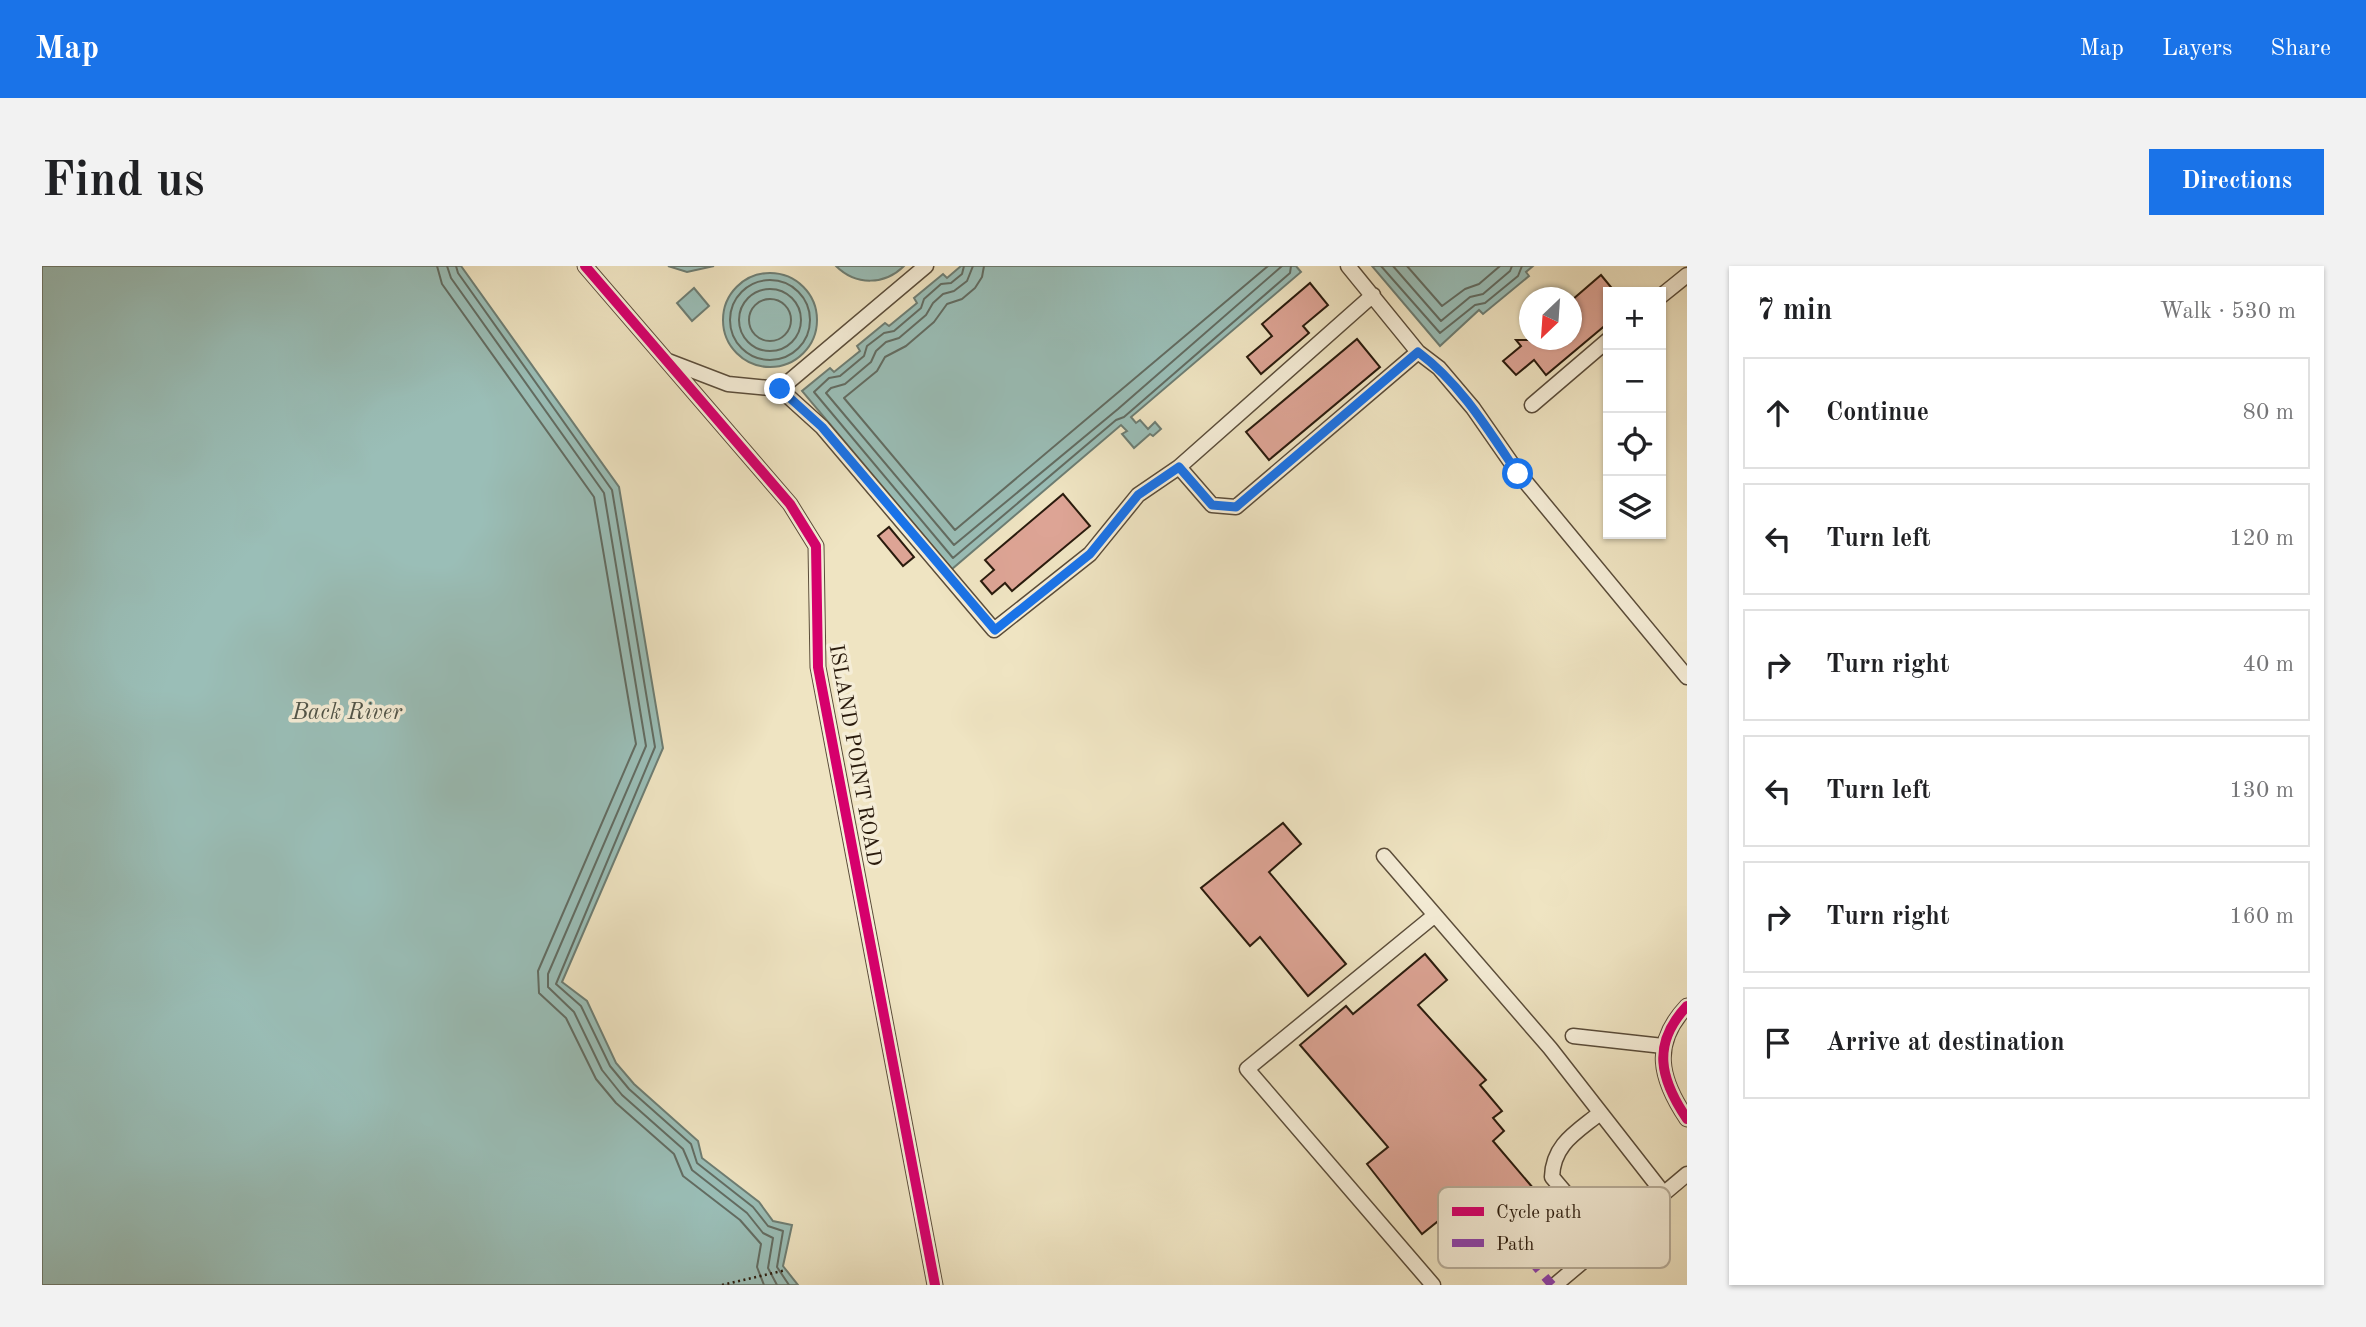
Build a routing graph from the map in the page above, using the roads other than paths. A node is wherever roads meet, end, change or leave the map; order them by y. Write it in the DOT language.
graph roads {
  1 [pos="585,266"];
  2 [pos="926,266"];
  3 [pos="1348,266"];
  4 [pos="1687,275"];
  5 [pos="1666,292"];
  6 [pos="1373,295"];
  7 [pos="1603,344"];
  8 [pos="1418,352"];
  9 [pos="665,360"];
  10 [pos="780,389"];
  11 [pos="1532,405"];
  12 [pos="1179,467"];
  13 [pos="1687,677"];
  14 [pos="1384,856"];
  15 [pos="1436,915"];
  16 [pos="1687,1006"];
  17 [pos="1573,1036"];
  18 [pos="1663,1046"];
  19 [pos="1600,1113"];
  20 [pos="1687,1119"];
  21 [pos="1687,1174"];
  22 [pos="1560,1187"];
  23 [pos="1658,1187"];
  24 [pos="1670,1189"];
  25 [pos="1575,1268"];
  26 [pos="935,1285"];
  27 [pos="1433,1285"];
  28 [pos="1555,1285"];
  1 -- 9 [label="street, ISLAND POINT ROAD"];
  2 -- 10 [label="street"];
  3 -- 6 [label="street"];
  4 -- 5 [label="street"];
  6 -- 8 [label="street"];
  6 -- 12 [label="street"];
  7 -- 11 [label="street"];
  8 -- 12 [label="street"];
  8 -- 13 [label="street"];
  9 -- 10 [label="street"];
  9 -- 26 [label="street, ISLAND POINT ROAD"];
  10 -- 12 [label="street"];
  14 -- 15 [label="street"];
  15 -- 19 [label="street"];
  15 -- 27 [label="street"];
  16 -- 18 [label="street"];
  17 -- 18 [label="street"];
  18 -- 20 [label="street"];
  19 -- 22 [label="street"];
  19 -- 23 [label="street"];
  21 -- 24 [label="street"];
  25 -- 28 [label="street"];
}
